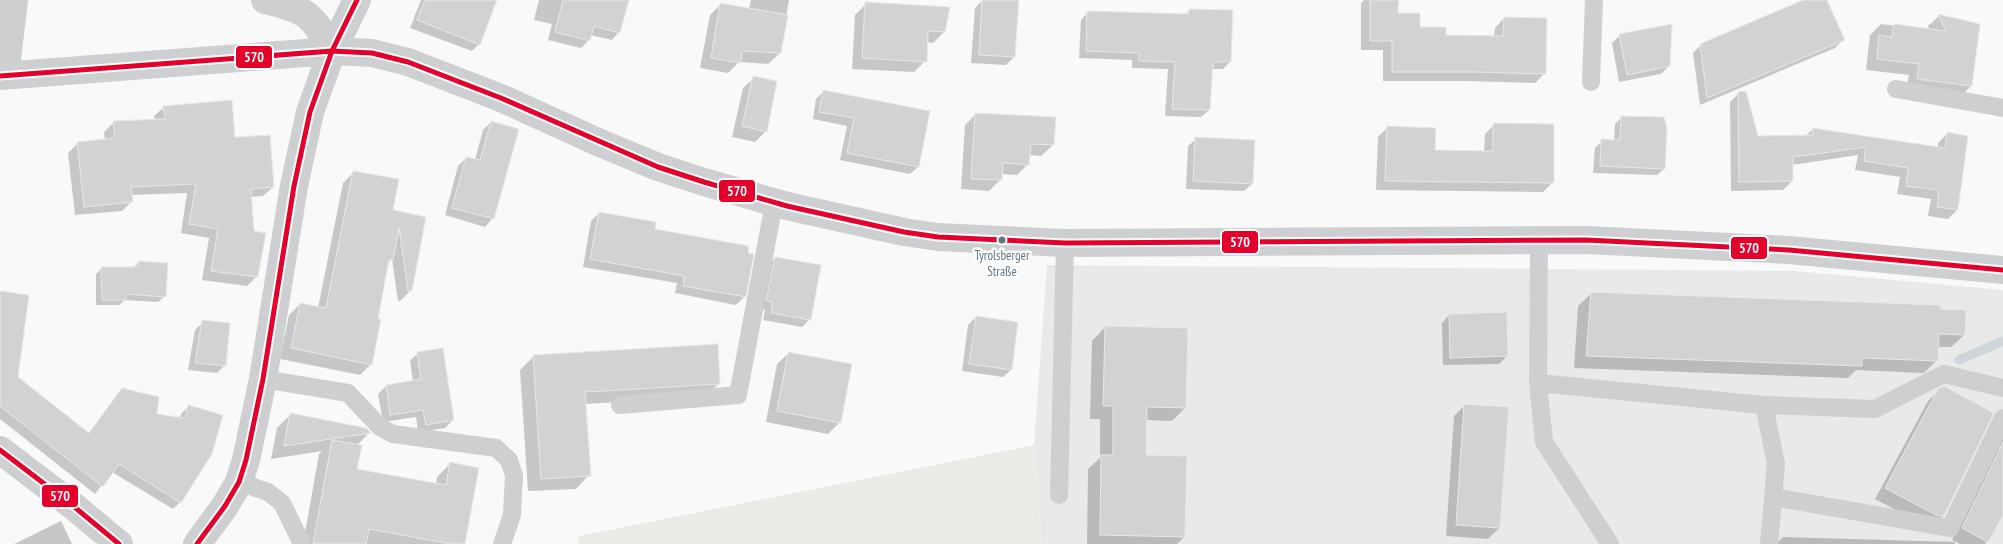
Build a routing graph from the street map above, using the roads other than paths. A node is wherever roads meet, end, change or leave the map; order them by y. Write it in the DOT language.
graph roads {
  1 [pos="14,0"];
  2 [pos="265,0"];
  3 [pos="357,0"];
  4 [pos="1594,0"];
  5 [pos="332,51"];
  6 [pos="3,76"];
  7 [pos="1591,82"];
  8 [pos="1896,89"];
  9 [pos="2003,108"];
  10 [pos="774,203"];
  11 [pos="1539,240"];
  12 [pos="1066,243"];
  13 [pos="2003,270"];
  14 [pos="263,379"];
  15 [pos="1538,383"];
  16 [pos="2003,388"];
  17 [pos="620,404"];
  18 [pos="1764,406"];
  19 [pos="2003,418"];
  20 [pos="0,450"];
  21 [pos="239,482"];
  22 [pos="1059,495"];
  23 [pos="1773,497"];
  24 [pos="119,544"];
  25 [pos="197,544"];
  26 [pos="302,544"];
  27 [pos="502,544"];
  28 [pos="1610,544"];
  29 [pos="1769,544"];
  1 -- 6 [label="street"];
  2 -- 5 [label="street"];
  3 -- 5 [label="street"];
  4 -- 7 [label="lane"];
  5 -- 6 [label="street"];
  5 -- 10 [label="street"];
  5 -- 14 [label="street"];
  8 -- 9 [label="lane"];
  10 -- 12 [label="street"];
  10 -- 17 [label="lane"];
  11 -- 12 [label="street"];
  11 -- 13 [label="street"];
  11 -- 15 [label="lane"];
  12 -- 22 [label="lane"];
  14 -- 21 [label="street"];
  14 -- 27 [label="lane"];
  15 -- 18 [label="lane"];
  15 -- 28 [label="lane"];
  16 -- 18 [label="lane"];
  18 -- 23 [label="lane"];
  19 -- 23 [label="lane"];
  20 -- 24 [label="street"];
  21 -- 25 [label="street"];
  21 -- 26 [label="lane"];
  23 -- 29 [label="lane"];
}
